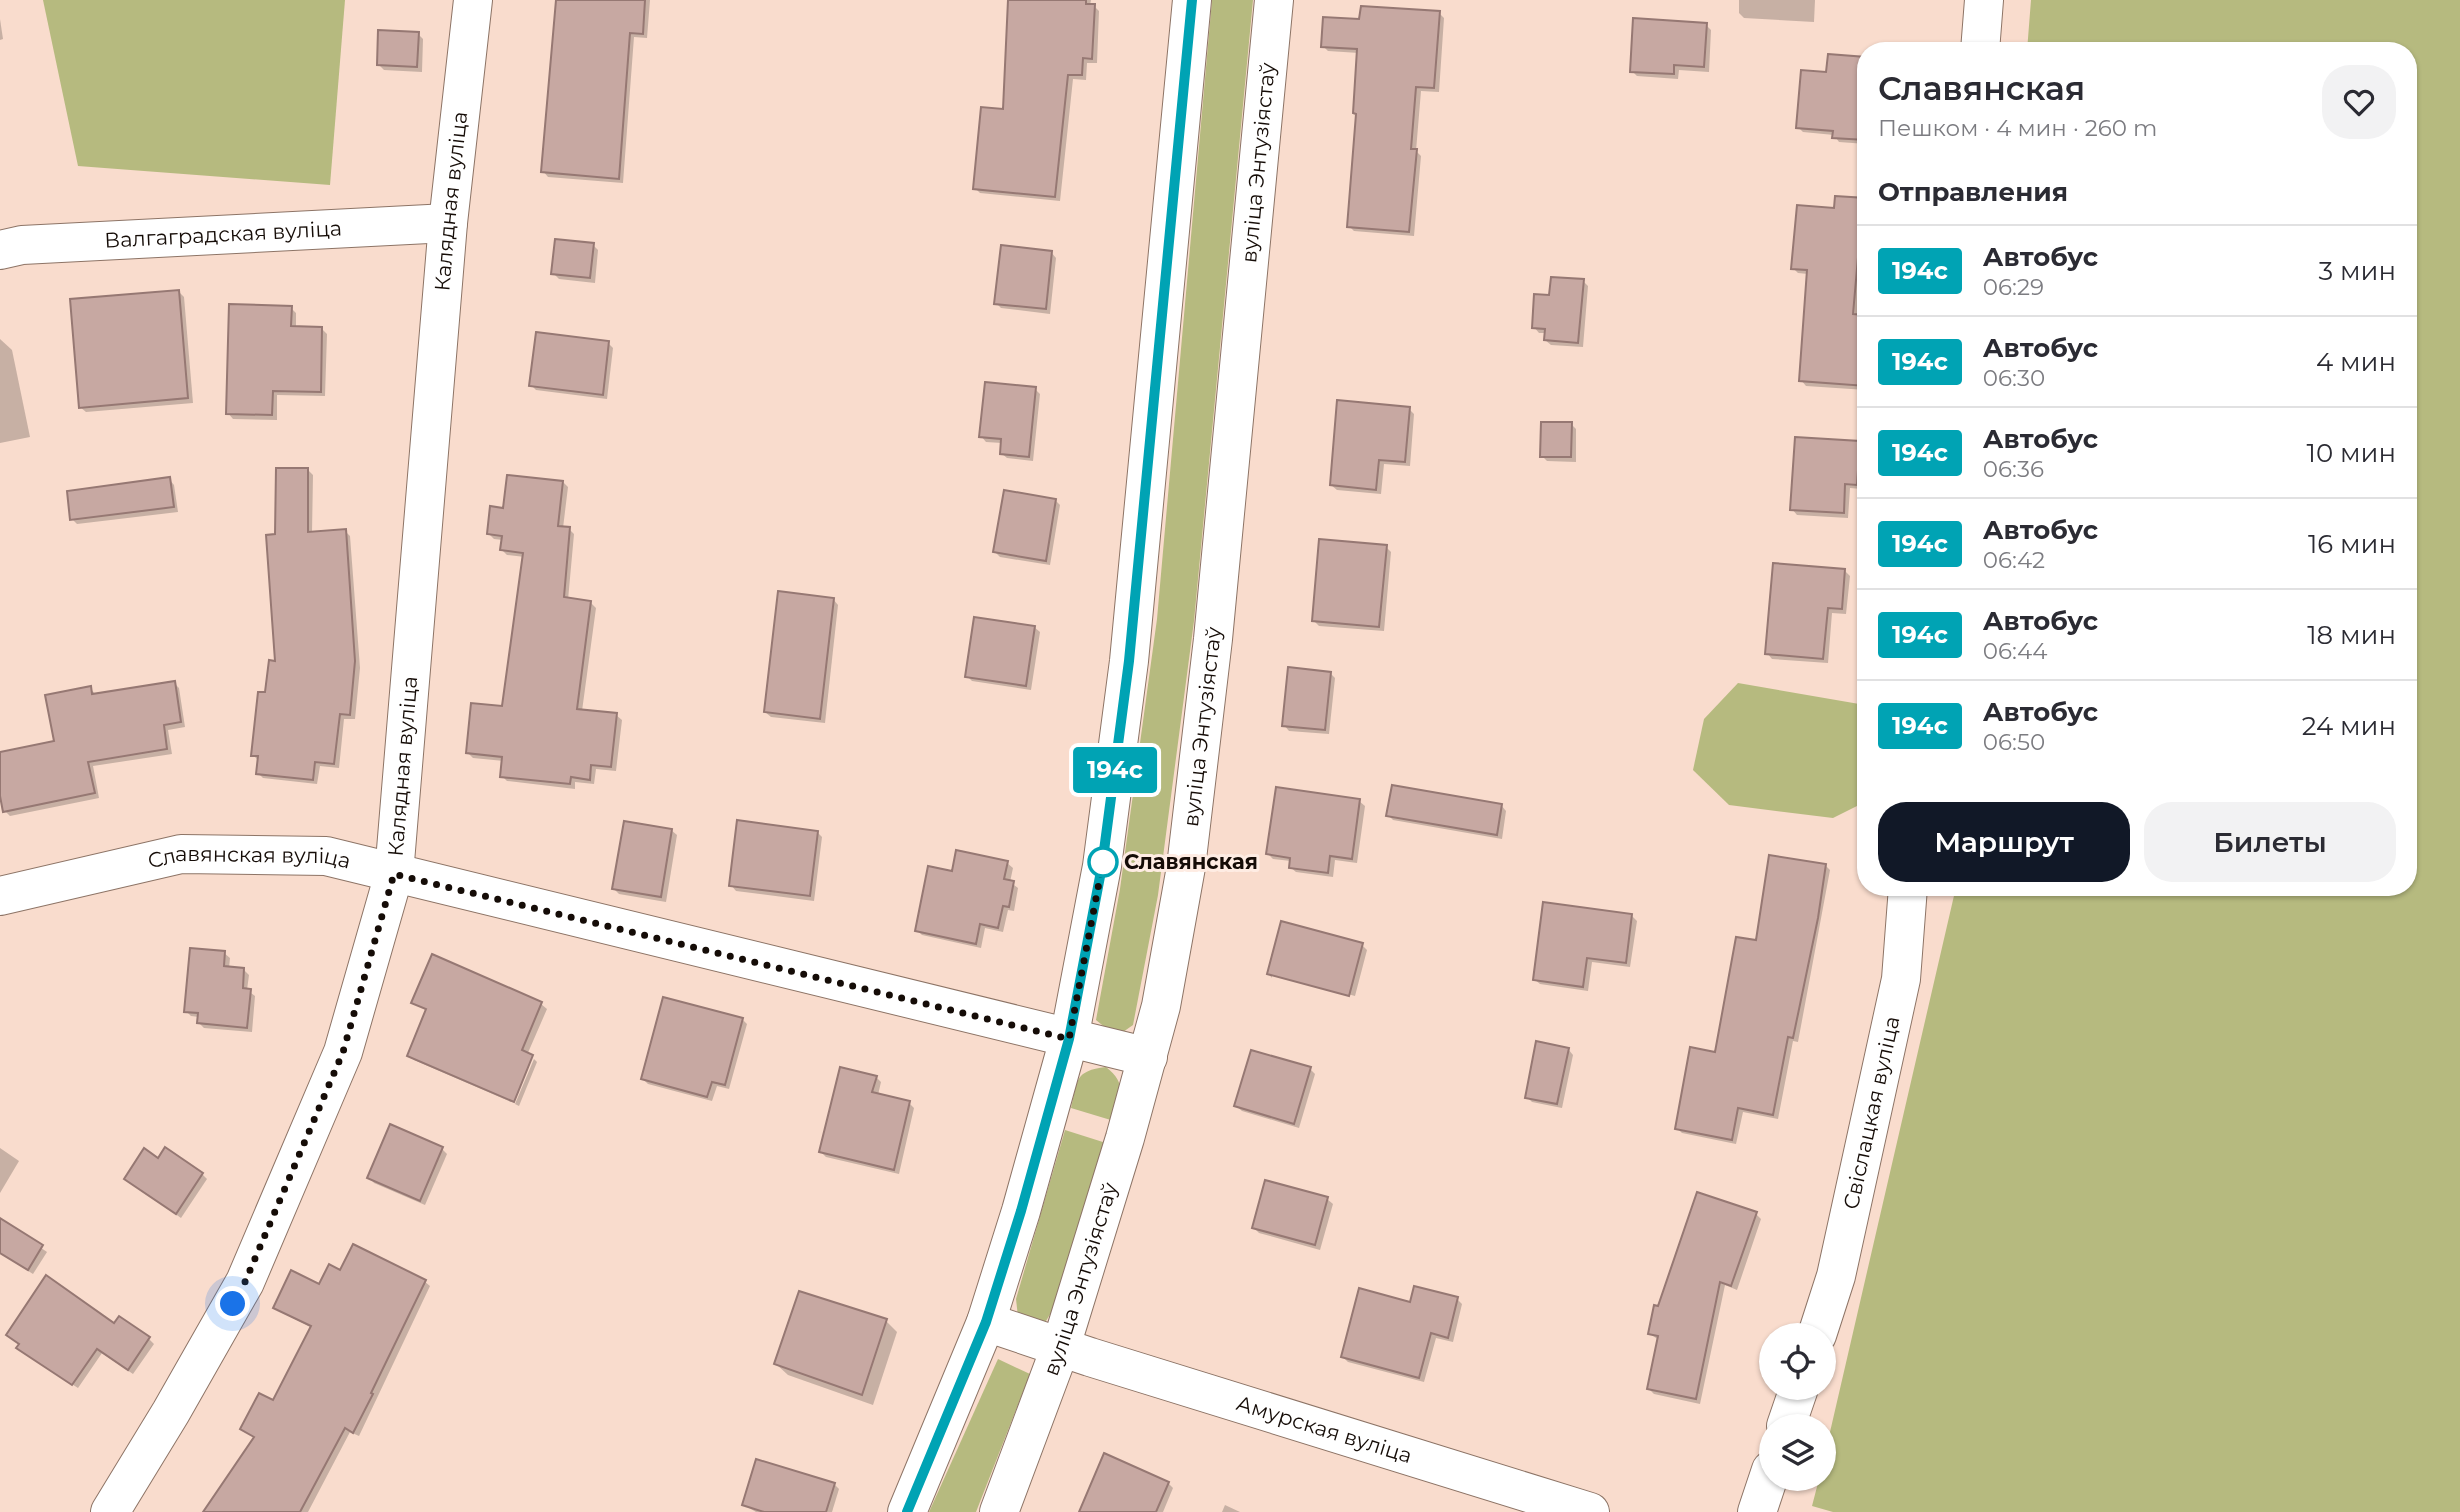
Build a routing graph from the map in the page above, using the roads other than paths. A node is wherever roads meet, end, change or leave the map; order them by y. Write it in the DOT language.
graph roads {
  1 [pos="473,0"];
  2 [pos="1192,0"];
  3 [pos="1274,0"];
  4 [pos="1984,0"];
  5 [pos="1981,42"];
  6 [pos="448,223"];
  7 [pos="0,250"];
  8 [pos="394,874"];
  9 [pos="0,896"];
  10 [pos="1907,896"];
  11 [pos="1069,1039"];
  12 [pos="1148,1057"];
  13 [pos="986,1322"];
  14 [pos="1820,1323"];
  15 [pos="1061,1346"];
  16 [pos="1764,1491"];
  17 [pos="110,1512"];
  18 [pos="907,1512"];
  19 [pos="999,1512"];
  20 [pos="1590,1512"];
  21 [pos="1757,1512"];
  1 -- 6 [label="street, Калядная вуліца"];
  2 -- 11 [label="street"];
  3 -- 12 [label="street, вуліца Энтузіястаў"];
  4 -- 5 [label="street"];
  6 -- 7 [label="street, Валгаградская вуліца"];
  6 -- 8 [label="street, Калядная вуліца"];
  8 -- 9 [label="street, Славянская вуліца"];
  8 -- 11 [label="street, Славянская вуліца"];
  8 -- 17 [label="street, Калядная вуліца"];
  10 -- 14 [label="street, Свіслацкая вуліца"];
  11 -- 12 [label="street, Славянская вуліца"];
  11 -- 13 [label="street"];
  12 -- 15 [label="street, вуліца Энтузіястаў"];
  13 -- 15 [label="street, Амурская вуліца"];
  13 -- 18 [label="street"];
  15 -- 19 [label="street, вуліца Энтузіястаў"];
  15 -- 20 [label="street, Амурская вуліца"];
  16 -- 21 [label="street"];
}
